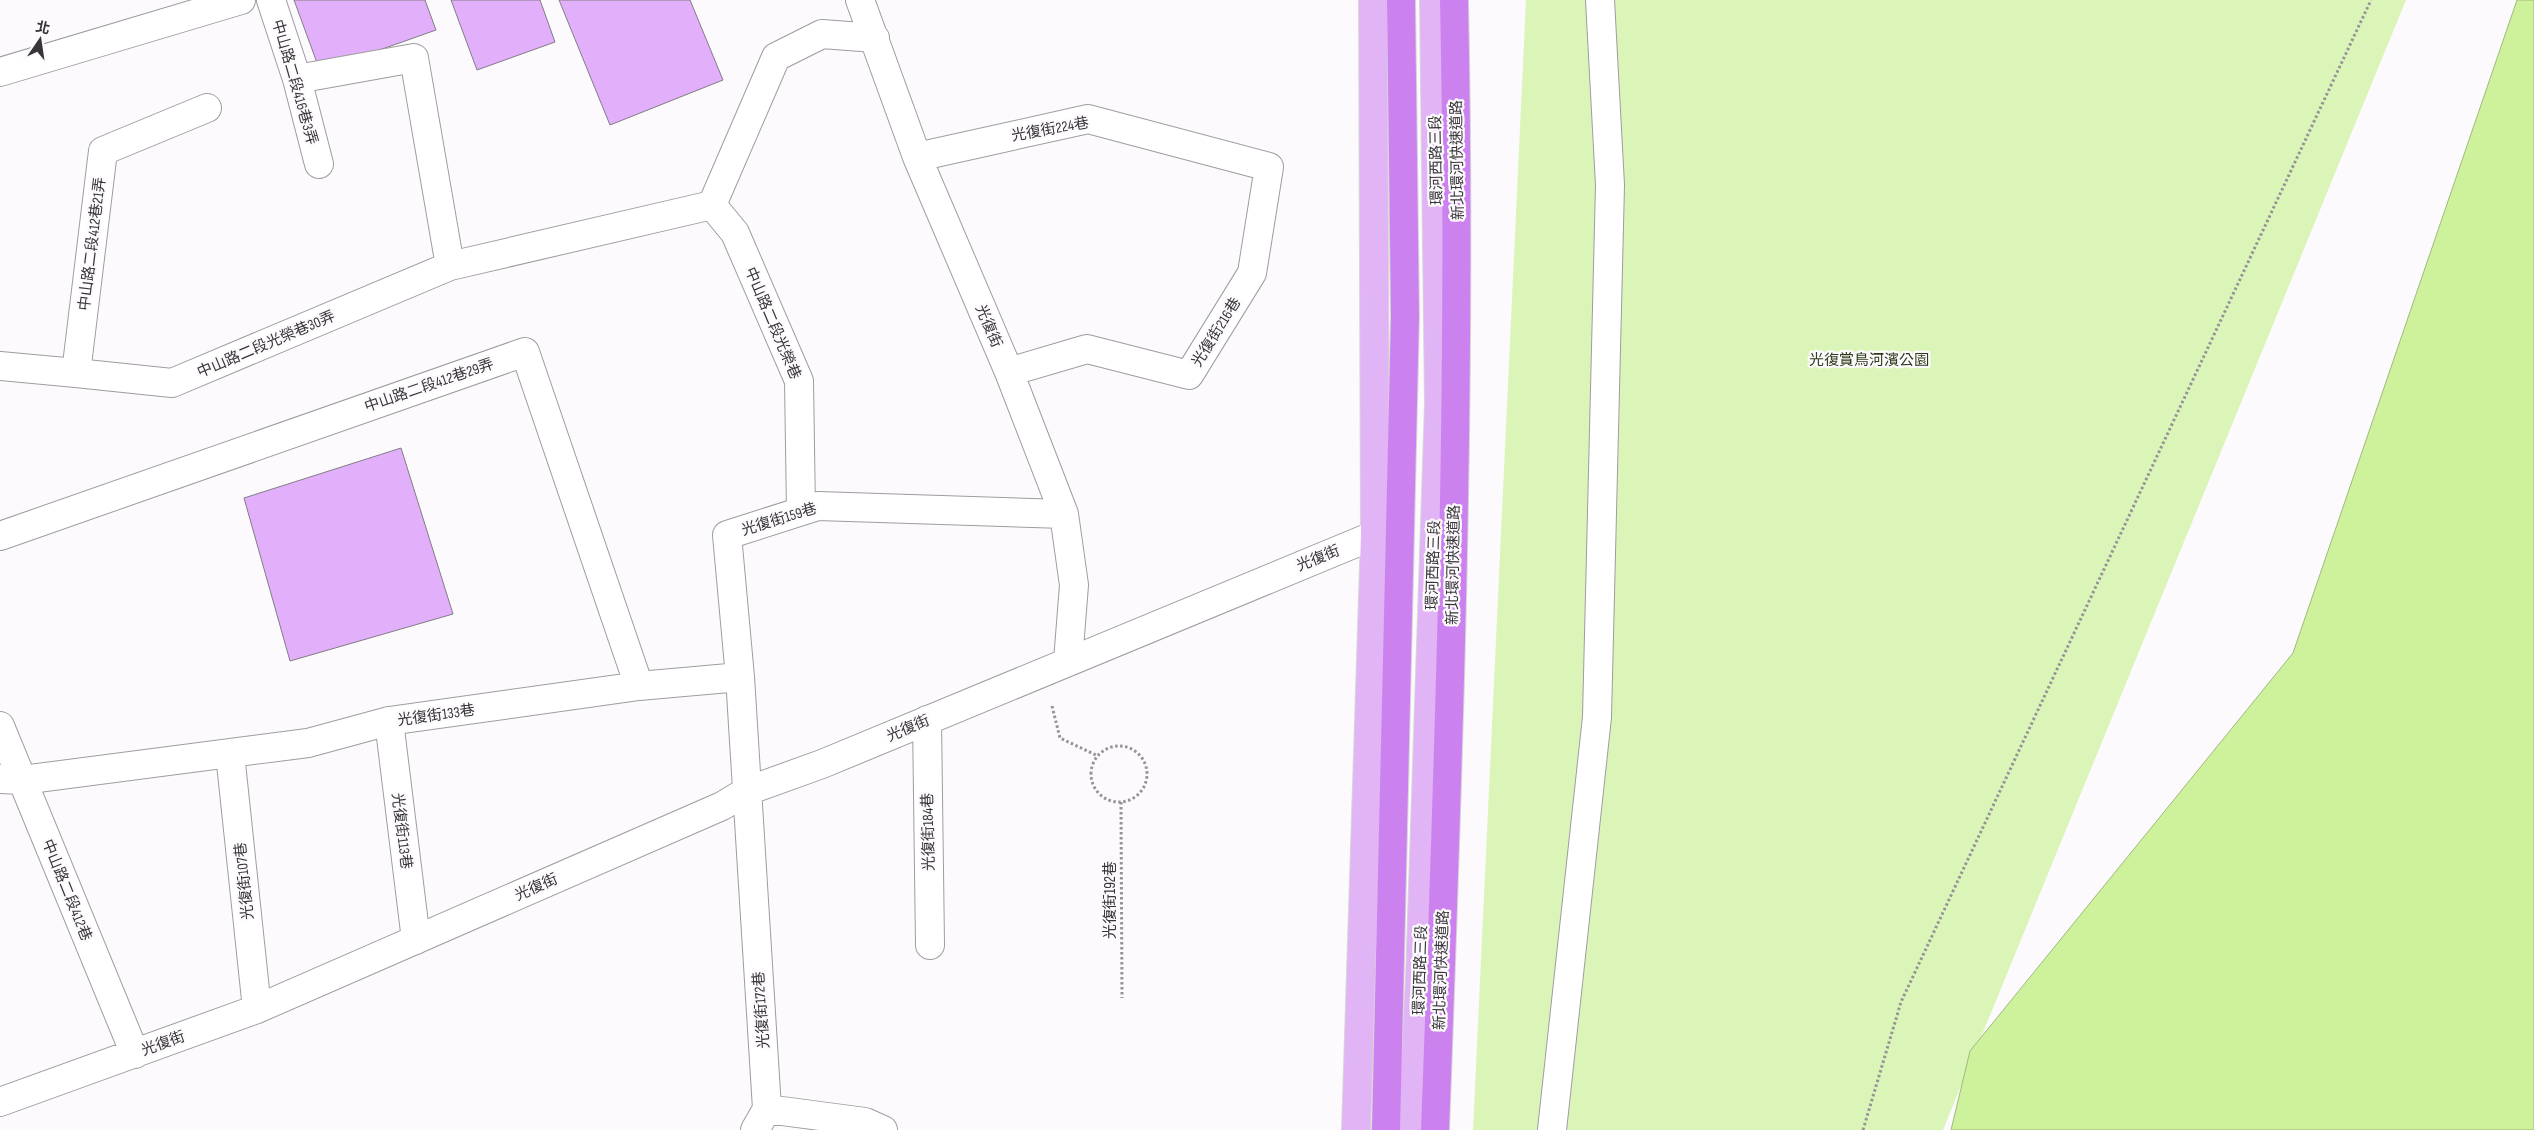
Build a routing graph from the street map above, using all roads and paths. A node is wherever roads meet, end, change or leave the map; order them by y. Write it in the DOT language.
graph roads {
  1 [pos="241,0"];
  2 [pos="271,0"];
  3 [pos="860,0"];
  4 [pos="1373,0"];
  5 [pos="1401,0"];
  6 [pos="1434,0"];
  7 [pos="1454,0"];
  8 [pos="1600,0"];
  9 [pos="2371,0"];
  10 [pos="875,38"];
  11 [pos="0,72"];
  12 [pos="297,79"];
  13 [pos="207,108"];
  14 [pos="917,157"];
  15 [pos="319,164"];
  16 [pos="1268,166"];
  17 [pos="712,205"];
  18 [pos="450,266"];
  19 [pos="0,366"];
  20 [pos="1009,372"];
  21 [pos="76,373"];
  22 [pos="801,511"];
  23 [pos="1064,514"];
  24 [pos="1374,535"];
  25 [pos="0,536"];
  26 [pos="1056,666"];
  27 [pos="740,677"];
  28 [pos="639,686"];
  29 [pos="927,720"];
  30 [pos="389,721"];
  31 [pos="0,726"];
  32 [pos="230,754"];
  33 [pos="1098,756"];
  34 [pos="11,779"];
  35 [pos="747,791"];
  36 [pos="1121,802"];
  37 [pos="416,940"];
  38 [pos="930,945"];
  39 [pos="1122,998"];
  40 [pos="258,1009"];
  41 [pos="135,1054"];
  42 [pos="0,1102"];
  43 [pos="761,1120"];
  44 [pos="883,1130"];
  45 [pos="1356,1130"];
  46 [pos="1386,1130"];
  47 [pos="1412,1130"];
  48 [pos="1435,1130"];
  49 [pos="1552,1130"];
  50 [pos="1863,1130"];
  1 -- 11 [label="street"];
  2 -- 12 [label="street, 中山路二段416巷3弄"];
  3 -- 10 [label="street, 光復街"];
  4 -- 24 [label="main road"];
  5 -- 46 [label="highway"];
  6 -- 47 [label="main road, 環河西路三段"];
  7 -- 48 [label="highway, 新北環河快速道路"];
  8 -- 49 [label="street"];
  9 -- 50 [label="path"];
  10 -- 14 [label="street, 光復街"];
  10 -- 17 [label="street"];
  12 -- 15 [label="street, 中山路二段416巷3弄"];
  12 -- 18 [label="street"];
  13 -- 21 [label="street, 中山路二段412巷21弄"];
  14 -- 16 [label="street, 光復街224巷"];
  14 -- 20 [label="street, 光復街"];
  16 -- 20 [label="street, 光復街216巷"];
  17 -- 18 [label="street, 中山路二段光榮巷30弄"];
  17 -- 22 [label="street, 中山路二段光榮巷"];
  18 -- 21 [label="street, 中山路二段光榮巷30弄"];
  19 -- 21 [label="street"];
  20 -- 23 [label="street, 光復街"];
  22 -- 23 [label="street, 光復街159巷"];
  22 -- 27 [label="street, 光復街159巷"];
  23 -- 26 [label="street, 光復街"];
  24 -- 26 [label="street, 光復街"];
  24 -- 45 [label="main road"];
  25 -- 28 [label="street, 中山路二段412巷29弄"];
  26 -- 29 [label="street, 光復街"];
  26 -- 33 [label="path"];
  27 -- 28 [label="street, 光復街133巷"];
  27 -- 35 [label="street"];
  28 -- 30 [label="street, 光復街133巷"];
  29 -- 35 [label="street, 光復街"];
  29 -- 38 [label="street, 光復街184巷"];
  30 -- 32 [label="street, 光復街133巷"];
  30 -- 37 [label="street, 光復街113巷"];
  31 -- 34 [label="street, 中山路二段412巷"];
  32 -- 34 [label="street, 光復街133巷"];
  32 -- 40 [label="street, 光復街107巷"];
  33 -- 36 [label="path"];
  33 -- 36 [label="path"];
  34 -- 41 [label="street, 中山路二段412巷"];
  35 -- 37 [label="street, 光復街"];
  35 -- 43 [label="street, 光復街172巷"];
  36 -- 39 [label="path, 光復街192巷"];
  37 -- 40 [label="street, 光復街"];
  40 -- 41 [label="street, 光復街"];
  41 -- 42 [label="street, 光復街"];
  43 -- 44 [label="street, 光復街172巷"];
}
